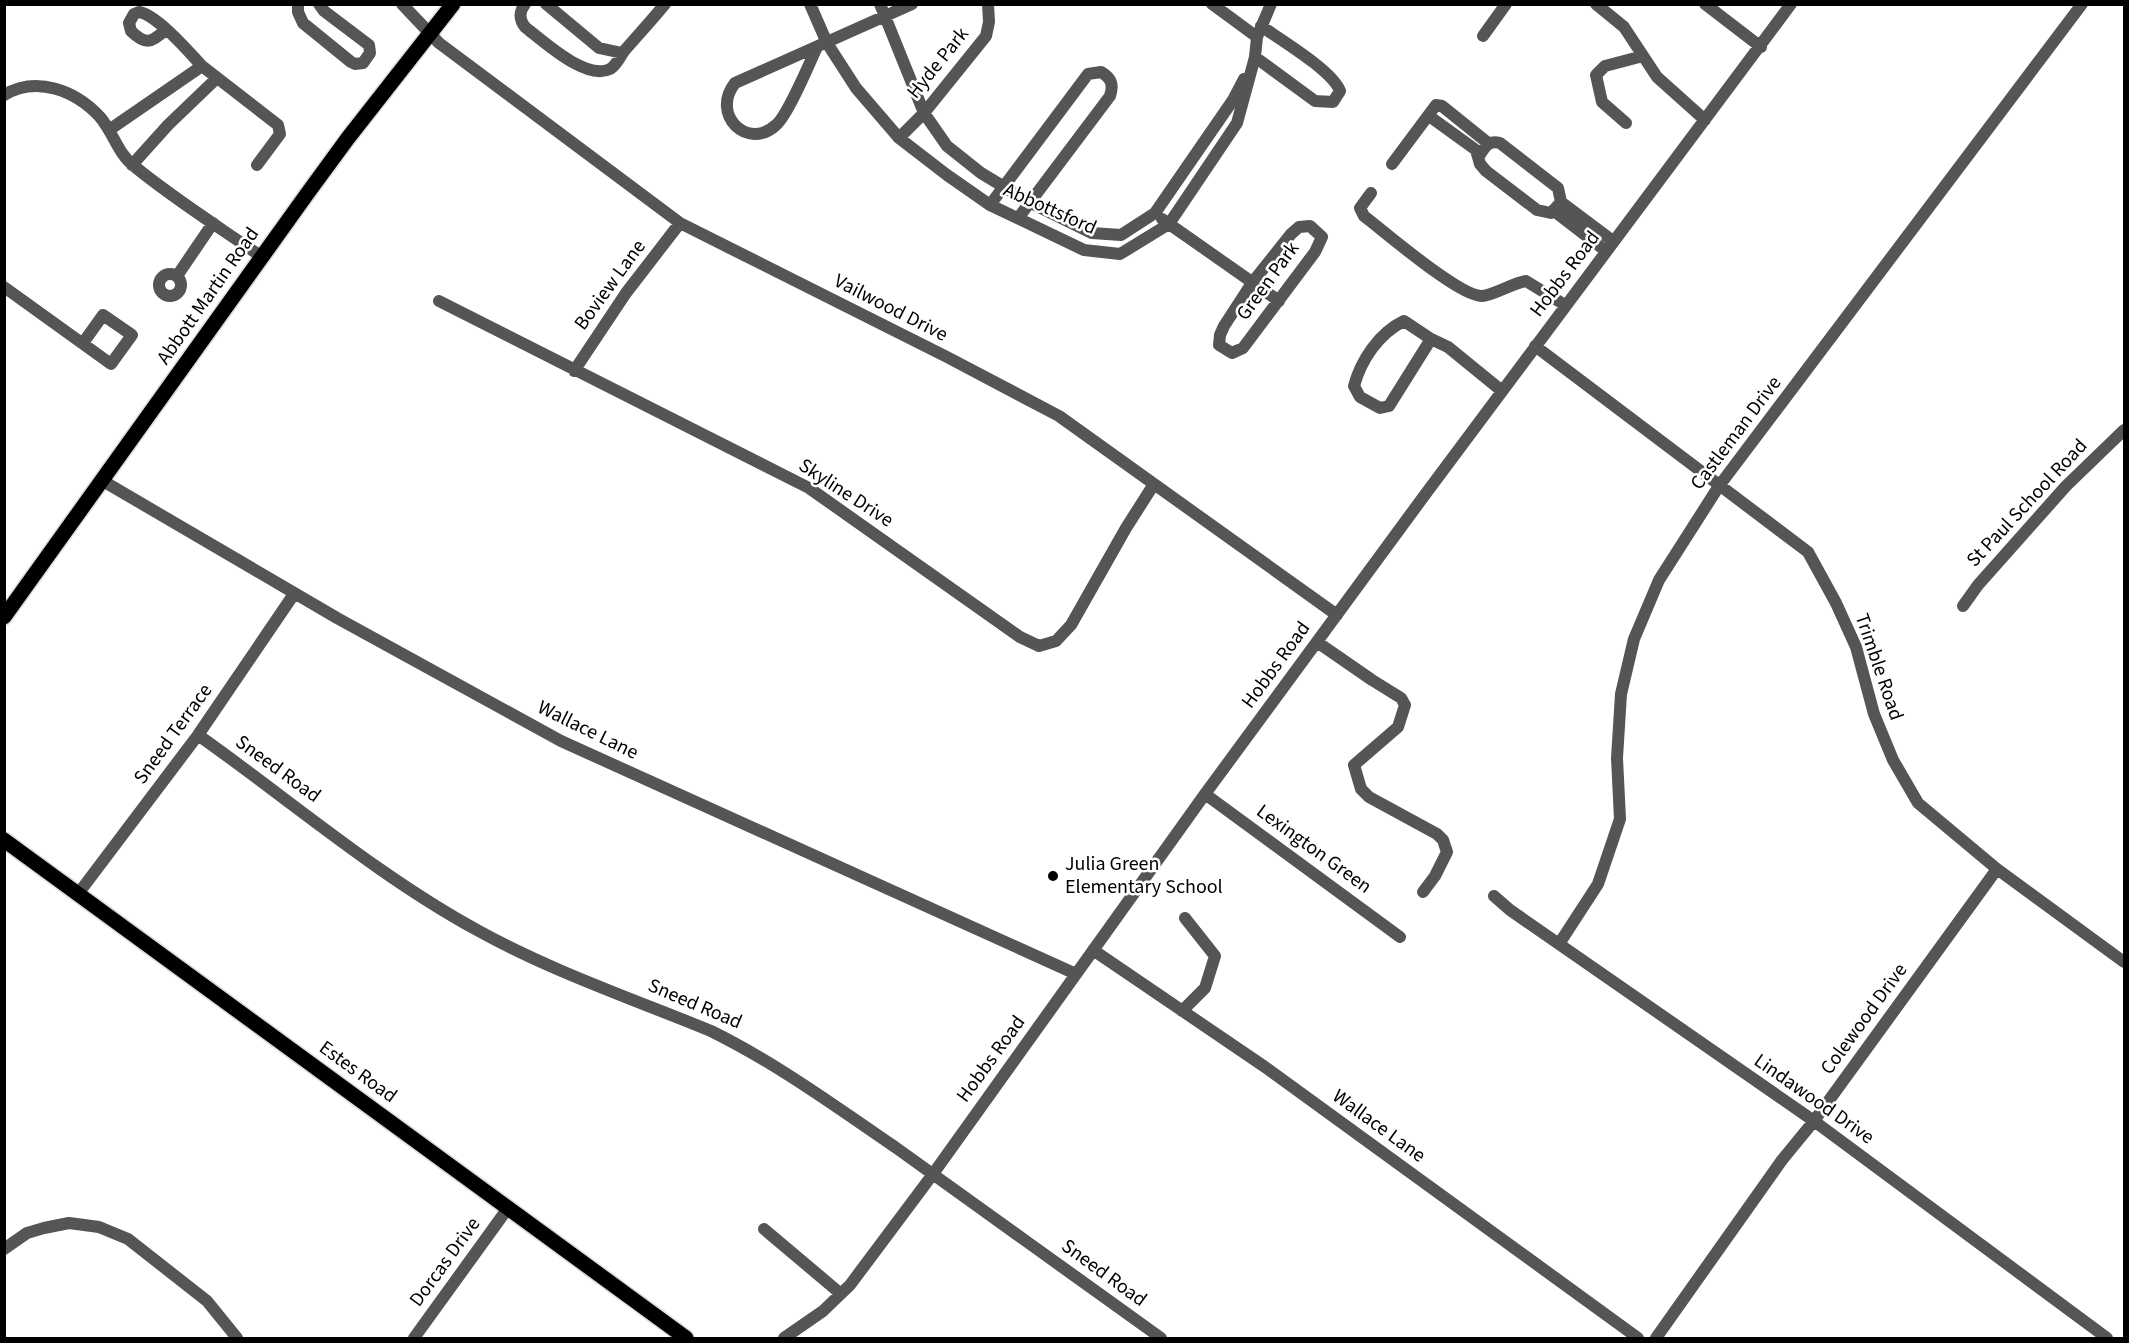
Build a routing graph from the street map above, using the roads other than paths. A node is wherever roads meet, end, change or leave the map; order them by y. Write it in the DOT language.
graph roads {
  1 [pos="298,4"];
  2 [pos="402,4"];
  3 [pos="453,4"];
  4 [pos="525,4"];
  5 [pos="546,4"];
  6 [pos="665,4"];
  7 [pos="810,4"];
  8 [pos="912,4"];
  9 [pos="988,4"];
  10 [pos="1212,4"];
  11 [pos="1270,4"];
  12 [pos="1506,4"];
  13 [pos="1596,4"];
  14 [pos="1705,4"];
  15 [pos="1791,4"];
  16 [pos="2082,4"];
  17 [pos="321,8"];
  18 [pos="883,10"];
  19 [pos="165,30"];
  20 [pos="310,30"];
  21 [pos="1259,31"];
  22 [pos="431,33"];
  23 [pos="1483,36"];
  24 [pos="822,45"];
  25 [pos="1761,47"];
  26 [pos="599,48"];
  27 [pos="622,53"];
  28 [pos="1255,57"];
  29 [pos="1643,57"];
  30 [pos="202,66"];
  31 [pos="590,70"];
  32 [pos="217,78"];
  33 [pos="4,95"];
  34 [pos="1432,110"];
  35 [pos="924,113"];
  36 [pos="1705,120"];
  37 [pos="1626,123"];
  38 [pos="109,130"];
  39 [pos="899,138"];
  40 [pos="1488,143"];
  41 [pos="1479,156"];
  42 [pos="1392,164"];
  43 [pos="132,165"];
  44 [pos="257,165"];
  45 [pos="1004,187"];
  46 [pos="1371,193"];
  47 [pos="1029,202"];
  48 [pos="990,205"];
  49 [pos="1558,207"];
  50 [pos="1155,213"];
  51 [pos="1019,217"];
  52 [pos="213,223"];
  53 [pos="680,223"];
  54 [pos="1169,225"];
  55 [pos="1610,246"];
  56 [pos="262,257"];
  57 [pos="177,276"];
  58 [pos="1252,283"];
  59 [pos="4,287"];
  60 [pos="1279,301"];
  61 [pos="439,302"];
  62 [pos="1565,305"];
  63 [pos="1431,339"];
  64 [pos="83,343"];
  65 [pos="1535,346"];
  66 [pos="574,371"];
  67 [pos="1502,391"];
  68 [pos="2124,430"];
  69 [pos="103,481"];
  70 [pos="1154,484"];
  71 [pos="1719,486"];
  72 [pos="294,594"];
  73 [pos="1963,606"];
  74 [pos="1337,615"];
  75 [pos="4,617"];
  76 [pos="1317,642"];
  77 [pos="198,735"];
  78 [pos="1205,794"];
  79 [pos="4,840"];
  80 [pos="1997,869"];
  81 [pos="1423,892"];
  82 [pos="78,894"];
  83 [pos="1494,896"];
  84 [pos="1185,918"];
  85 [pos="1400,936"];
  86 [pos="1559,944"];
  87 [pos="1093,950"];
  88 [pos="2124,962"];
  89 [pos="1076,974"];
  90 [pos="1182,1011"];
  91 [pos="1814,1120"];
  92 [pos="933,1174"];
  93 [pos="508,1208"];
  94 [pos="764,1229"];
  95 [pos="4,1249"];
  96 [pos="841,1294"];
  97 [pos="237,1338"];
  98 [pos="414,1338"];
  99 [pos="686,1338"];
  100 [pos="784,1338"];
  101 [pos="1161,1338"];
  102 [pos="1638,1338"];
  103 [pos="1656,1338"];
  104 [pos="2108,1338"];
  1 -- 20 [label="street"];
  2 -- 22 [label="street, Vailwood Drive"];
  3 -- 22 [label="main road, Abbott Martin Road"];
  4 -- 31 [label="street"];
  5 -- 26 [label="street"];
  6 -- 27 [label="street"];
  7 -- 24 [label="street, Abbottsford"];
  8 -- 18 [label="street"];
  9 -- 35 [label="street, Hyde Park"];
  10 -- 21 [label="street"];
  11 -- 21 [label="street, Abbottsford"];
  12 -- 23 [label="street"];
  13 -- 29 [label="street"];
  14 -- 25 [label="street"];
  15 -- 25 [label="street, Hobbs Road"];
  16 -- 71 [label="street, Castleman Drive"];
  17 -- 20 [label="street"];
  17 -- 20 [label="street"];
  18 -- 24 [label="street"];
  18 -- 35 [label="street, Abbottsford"];
  19 -- 30 [label="street"];
  21 -- 28 [label="street, Abbottsford"];
  21 -- 28 [label="street"];
  22 -- 53 [label="street, Vailwood Drive"];
  22 -- 56 [label="main road, Abbott Martin Road"];
  24 -- 24 [label="street"];
  24 -- 39 [label="street, Abbottsford"];
  25 -- 36 [label="street, Hobbs Road"];
  26 -- 27 [label="street"];
  26 -- 31 [label="street"];
  27 -- 31 [label="street"];
  28 -- 50 [label="street, Abbottsford"];
  28 -- 54 [label="street, Abbottsford"];
  29 -- 36 [label="street"];
  29 -- 37 [label="street"];
  30 -- 32 [label="street"];
  30 -- 38 [label="street"];
  32 -- 43 [label="street"];
  32 -- 44 [label="street"];
  33 -- 38 [label="street"];
  34 -- 40 [label="street"];
  34 -- 41 [label="street"];
  34 -- 42 [label="street"];
  35 -- 39 [label="street, Hyde Park"];
  35 -- 45 [label="street, Abbottsford"];
  36 -- 55 [label="street, Hobbs Road"];
  38 -- 43 [label="street"];
  39 -- 48 [label="street, Abbottsford"];
  40 -- 41 [label="street"];
  40 -- 49 [label="street"];
  41 -- 49 [label="street"];
  43 -- 52 [label="street"];
  45 -- 47 [label="street, Abbottsford"];
  45 -- 47 [label="street"];
  45 -- 48 [label="street"];
  46 -- 62 [label="street"];
  47 -- 50 [label="street, Abbottsford"];
  47 -- 51 [label="street"];
  48 -- 51 [label="street, Abbottsford"];
  49 -- 55 [label="street"];
  50 -- 54 [label="street"];
  51 -- 54 [label="street, Abbottsford"];
  52 -- 56 [label="street"];
  52 -- 57 [label="street"];
  53 -- 66 [label="street, Boview Lane"];
  53 -- 70 [label="street, Vailwood Drive"];
  54 -- 58 [label="street"];
  55 -- 62 [label="street, Hobbs Road"];
  56 -- 69 [label="main road, Abbott Martin Road"];
  58 -- 60 [label="street"];
  58 -- 60 [label="street, Green Park"];
  58 -- 60 [label="street, Green Park"];
  59 -- 64 [label="street"];
  61 -- 66 [label="street, Skyline Drive"];
  62 -- 65 [label="street, Hobbs Road"];
  63 -- 63 [label="street"];
  63 -- 67 [label="street"];
  65 -- 67 [label="street, Hobbs Road"];
  65 -- 71 [label="street, Trimble Road"];
  66 -- 70 [label="street, Skyline Drive"];
  67 -- 74 [label="street, Hobbs Road"];
  68 -- 73 [label="street, St Paul School Road"];
  69 -- 72 [label="street, Wallace Lane"];
  69 -- 75 [label="main road, Abbott Martin Road"];
  70 -- 74 [label="street, Vailwood Drive"];
  71 -- 80 [label="street, Trimble Road"];
  71 -- 86 [label="street, Castleman Drive"];
  72 -- 77 [label="street, Sneed Terrace"];
  72 -- 89 [label="street, Wallace Lane"];
  74 -- 76 [label="street, Hobbs Road"];
  76 -- 78 [label="street, Hobbs Road"];
  76 -- 81 [label="street"];
  77 -- 82 [label="street, Sneed Terrace"];
  77 -- 92 [label="street, Sneed Road"];
  78 -- 85 [label="street, Lexington Green"];
  78 -- 87 [label="street, Hobbs Road"];
  79 -- 82 [label="main road, Estes Road"];
  80 -- 88 [label="street, Trimble Road"];
  80 -- 91 [label="street, Colewood Drive"];
  82 -- 93 [label="main road, Estes Road"];
  83 -- 86 [label="street, Lindawood Drive"];
  84 -- 90 [label="street"];
  86 -- 91 [label="street, Lindawood Drive"];
  87 -- 89 [label="street, Hobbs Road"];
  87 -- 90 [label="street, Wallace Lane"];
  89 -- 92 [label="street, Hobbs Road"];
  90 -- 102 [label="street, Wallace Lane"];
  91 -- 103 [label="street, Colewood Drive"];
  91 -- 104 [label="street, Lindawood Drive"];
  92 -- 96 [label="street, Hobbs Road"];
  92 -- 101 [label="street, Sneed Road"];
  93 -- 98 [label="street, Dorcas Drive"];
  93 -- 99 [label="main road, Estes Road"];
  94 -- 96 [label="street"];
  95 -- 97 [label="street"];
  96 -- 100 [label="street, Hobbs Road"];
}
